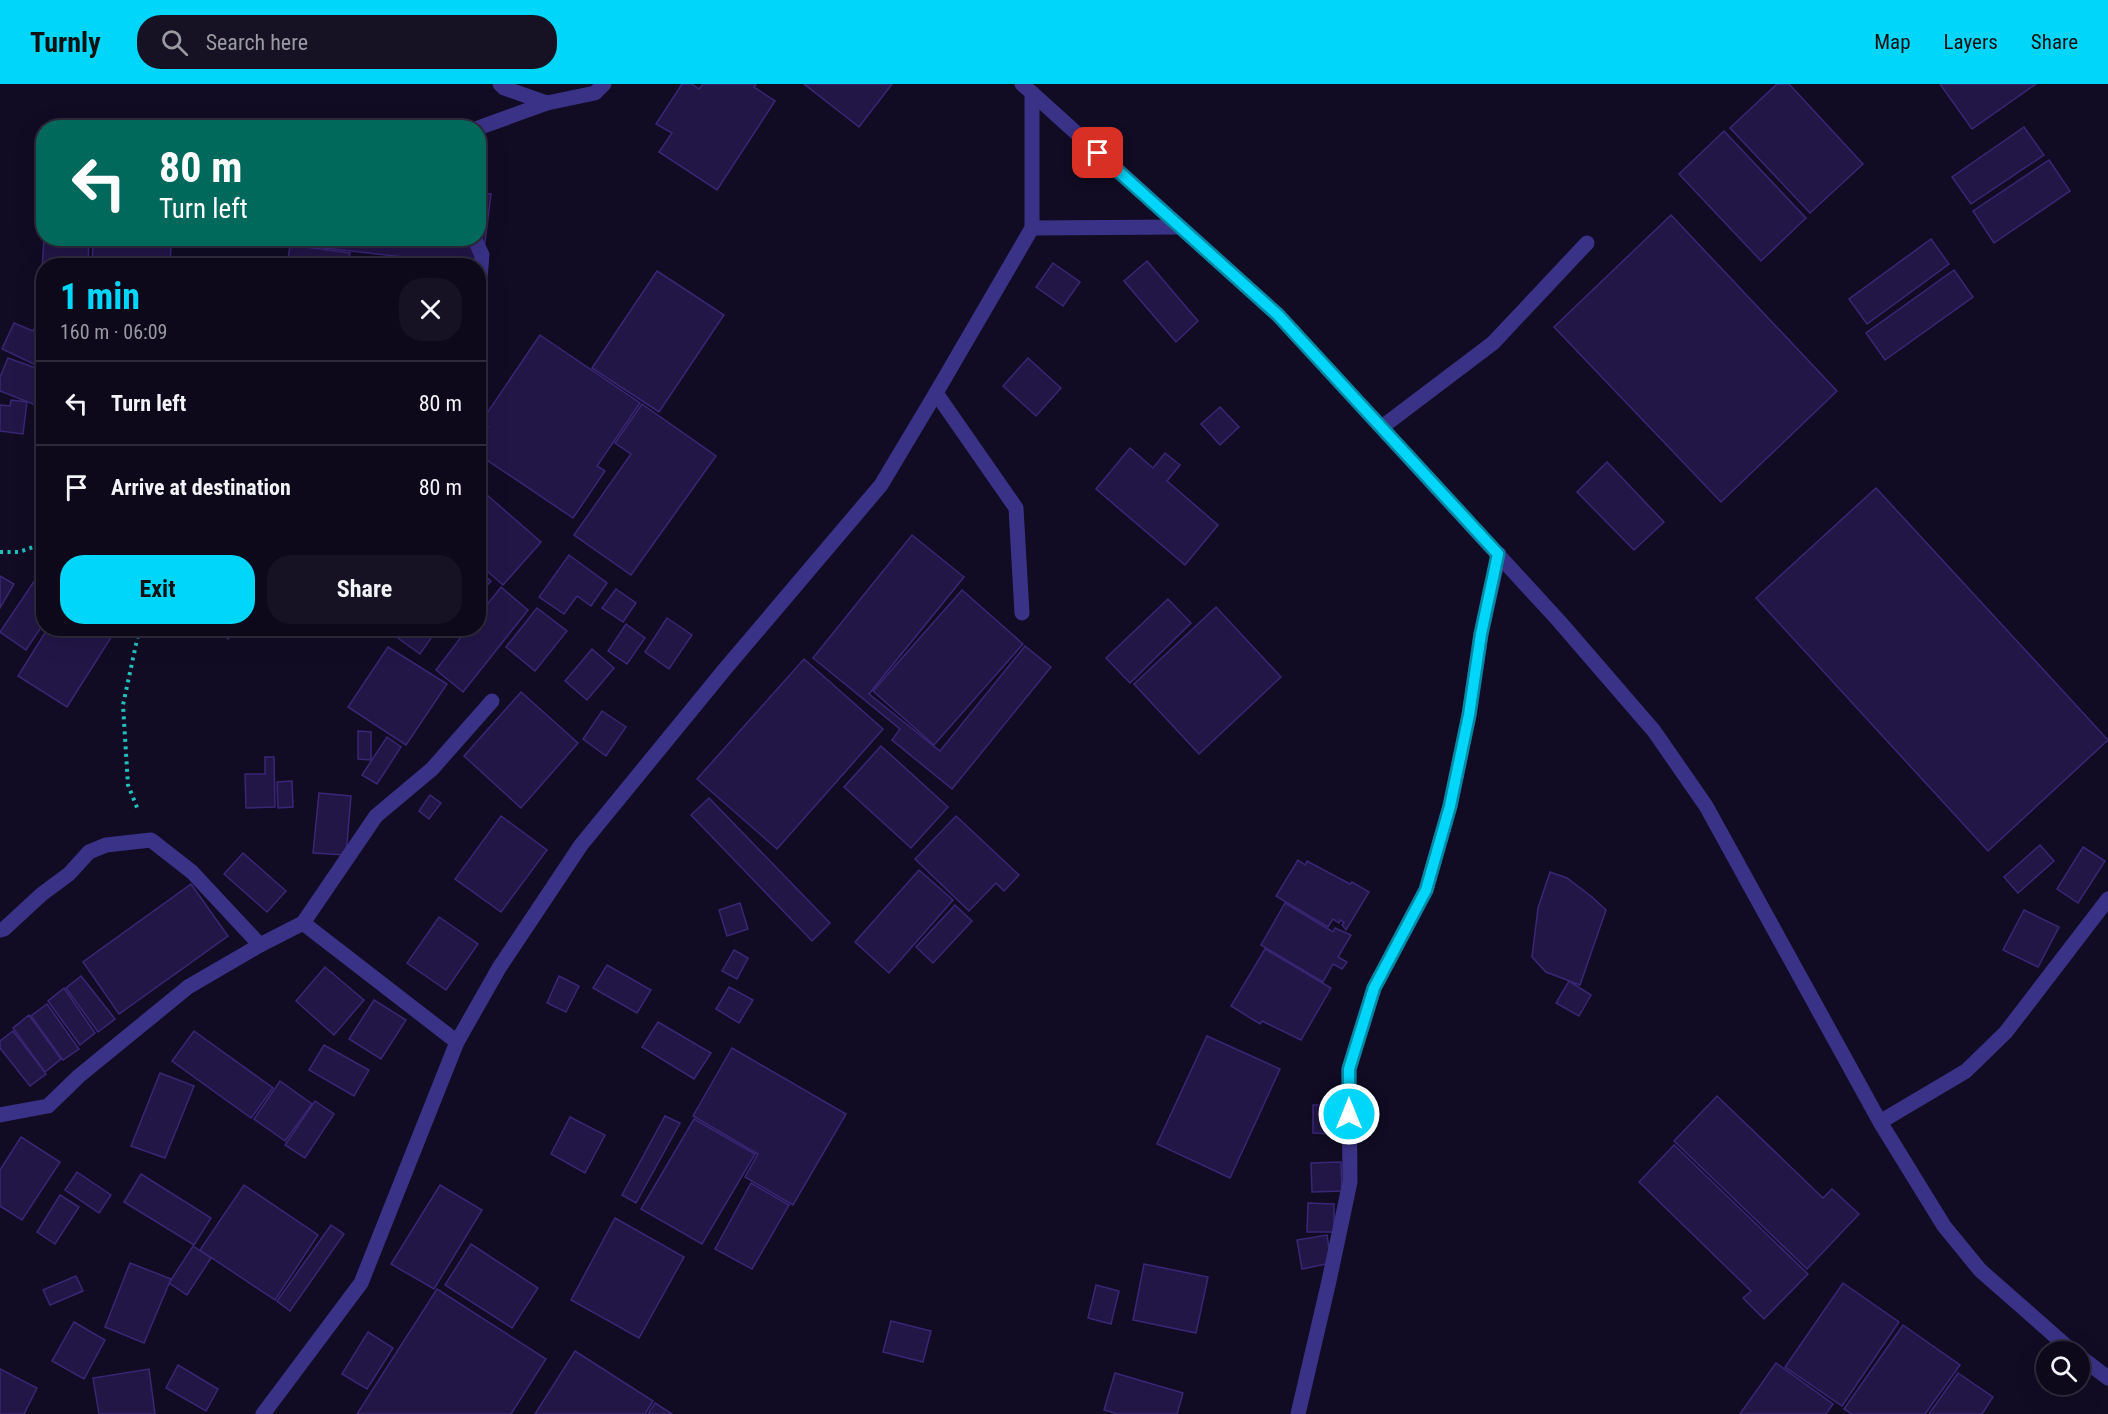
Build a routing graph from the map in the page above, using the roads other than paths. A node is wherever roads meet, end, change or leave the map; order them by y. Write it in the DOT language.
graph roads {
  1 [pos="500,84"];
  2 [pos="604,84"];
  3 [pos="1027,89"];
  4 [pos="547,103"];
  5 [pos="486,125"];
  6 [pos="1180,227"];
  7 [pos="1032,228"];
  8 [pos="1587,243"];
  9 [pos="936,393"];
  10 [pos="1382,427"];
  11 [pos="1498,554"];
  12 [pos="1022,613"];
  13 [pos="492,701"];
  14 [pos="2108,899"];
  15 [pos="303,923"];
  16 [pos="0,930"];
  17 [pos="260,945"];
  18 [pos="457,1042"];
  19 [pos="0,1115"];
  20 [pos="1880,1122"];
  21 [pos="2061,1341"];
  22 [pos="2090,1364"];
  23 [pos="2108,1378"];
  24 [pos="263,1414"];
  25 [pos="1298,1414"];
  1 -- 4 [label="street"];
  2 -- 4 [label="street"];
  3 -- 6 [label="street"];
  3 -- 7 [label="street"];
  4 -- 5 [label="street"];
  6 -- 7 [label="street"];
  6 -- 10 [label="street"];
  7 -- 9 [label="street"];
  8 -- 10 [label="street"];
  9 -- 12 [label="street"];
  9 -- 18 [label="street"];
  10 -- 11 [label="street"];
  11 -- 20 [label="street"];
  11 -- 25 [label="street"];
  13 -- 15 [label="street"];
  14 -- 20 [label="street"];
  15 -- 17 [label="street"];
  15 -- 18 [label="street"];
  16 -- 17 [label="street"];
  17 -- 19 [label="street"];
  18 -- 24 [label="street"];
  20 -- 21 [label="street"];
  22 -- 23 [label="street"];
}
